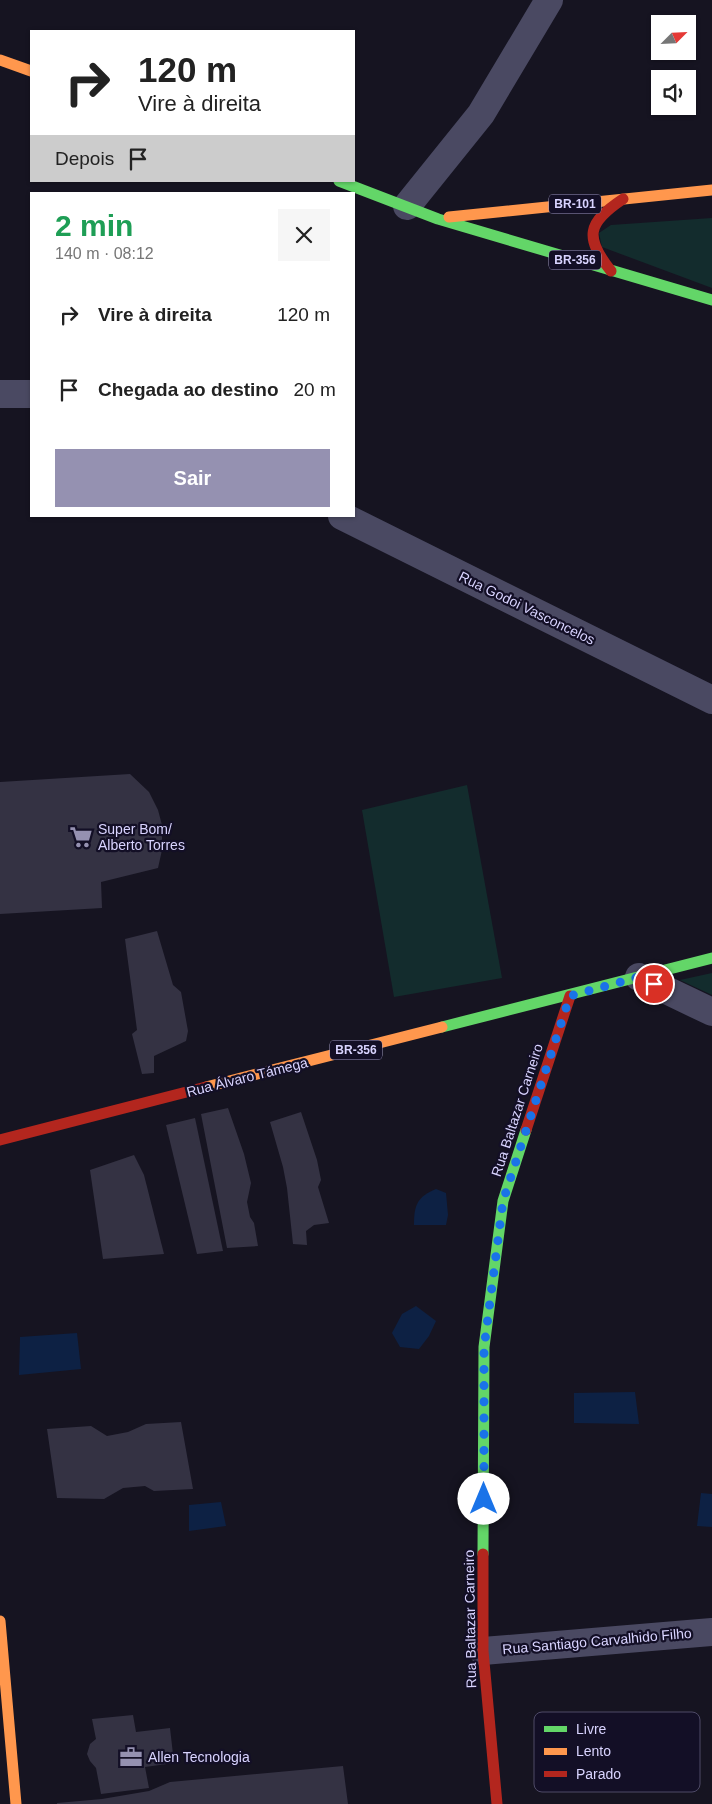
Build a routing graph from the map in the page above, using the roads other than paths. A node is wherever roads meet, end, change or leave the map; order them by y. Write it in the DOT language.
graph roads {
  1 [pos="549,0"];
  2 [pos="0,60"];
  3 [pos="30,71"];
  4 [pos="342,182"];
  5 [pos="712,190"];
  6 [pos="623,199"];
  7 [pos="408,206"];
  8 [pos="438,219"];
  9 [pos="611,271"];
  10 [pos="712,300"];
  11 [pos="0,394"];
  12 [pos="30,394"];
  13 [pos="344,517"];
  14 [pos="712,700"];
  15 [pos="712,958"];
  16 [pos="639,977"];
  17 [pos="570,996"];
  18 [pos="712,1012"];
  19 [pos="0,1140"];
  20 [pos="0,1621"];
  21 [pos="712,1632"];
  22 [pos="483,1651"];
  23 [pos="16,1804"];
  24 [pos="497,1804"];
  1 -- 7 [label="street"];
  2 -- 3 [label="main road"];
  4 -- 7 [label="main road"];
  5 -- 6 [label="main road, BR-101"];
  6 -- 8 [label="main road, BR-101"];
  6 -- 9 [label="main road"];
  7 -- 8 [label="main road, BR-101"];
  8 -- 9 [label="main road, BR-356"];
  9 -- 10 [label="main road, BR-356"];
  11 -- 12 [label="street"];
  13 -- 14 [label="street, Rua Godoi Vasconcelos"];
  15 -- 16 [label="main road, Rua Álvaro Támega / BR-356"];
  16 -- 17 [label="main road, Rua Álvaro Támega / BR-356"];
  16 -- 18 [label="street"];
  17 -- 19 [label="main road, Rua Álvaro Támega / BR-356"];
  17 -- 22 [label="main road, Rua Baltazar Carneiro"];
  20 -- 23 [label="main road"];
  21 -- 22 [label="street, Rua Santiago Carvalhido Filho"];
  22 -- 24 [label="main road, Rua Baltazar Carneiro"];
}
